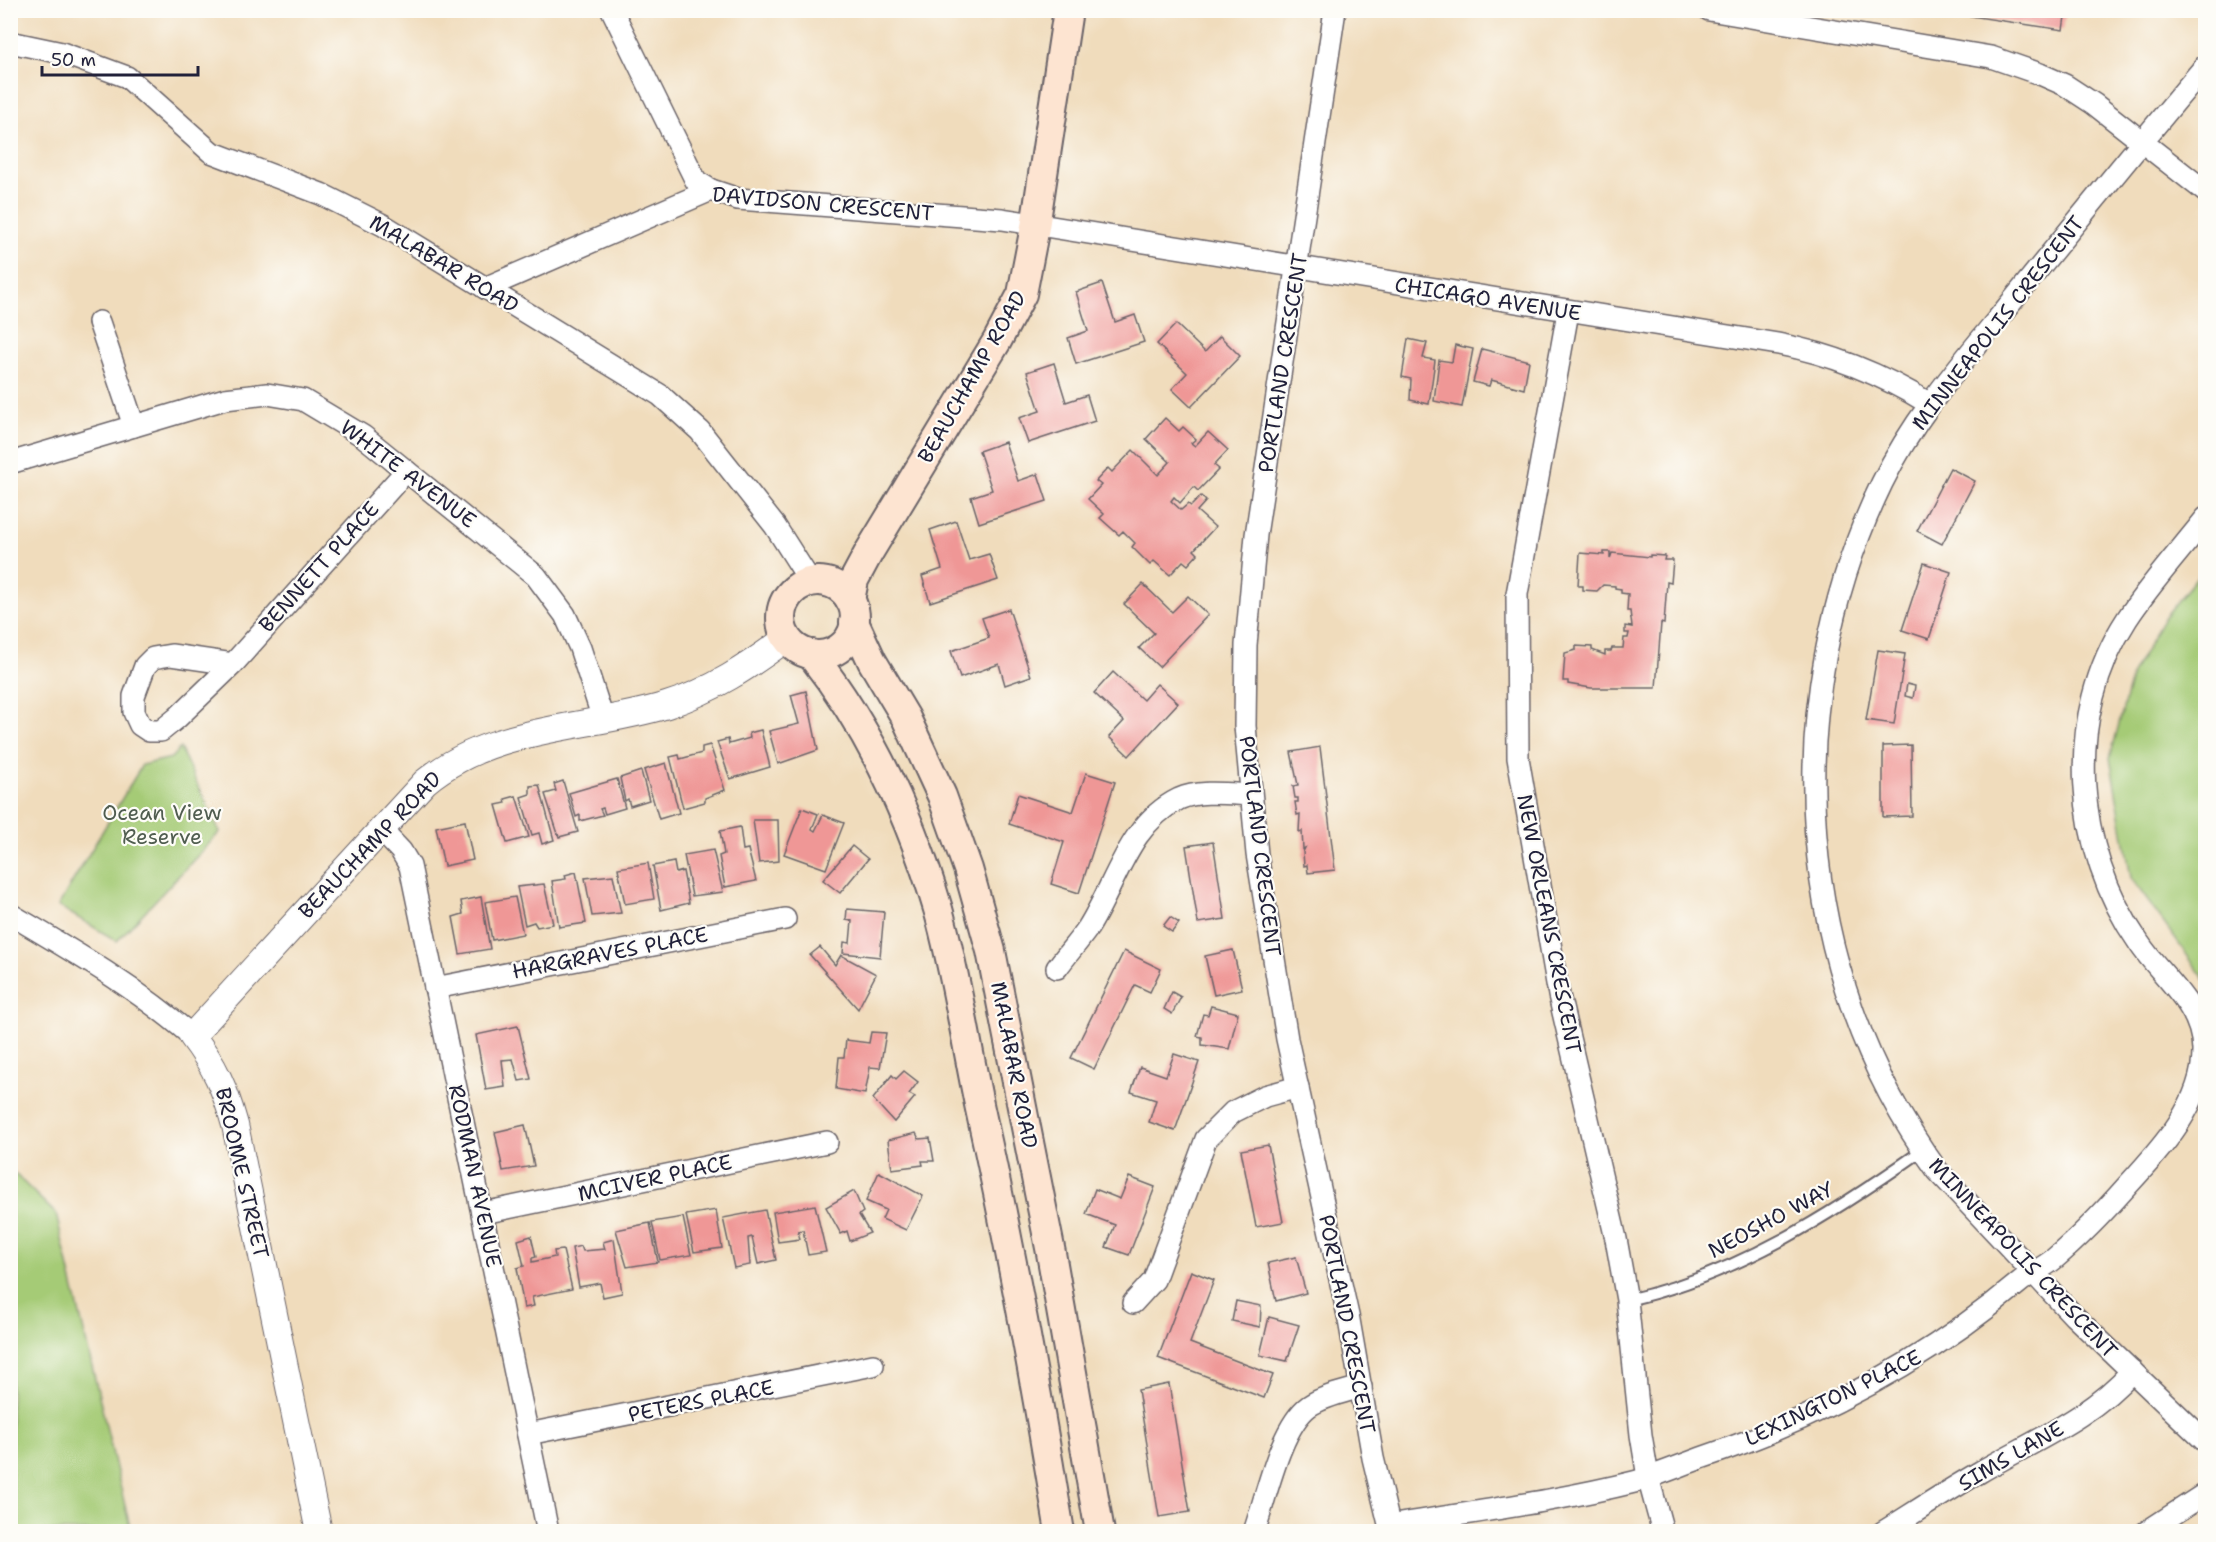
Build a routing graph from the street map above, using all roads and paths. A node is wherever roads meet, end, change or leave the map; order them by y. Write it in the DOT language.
graph roads {
  1 [pos="612,10"];
  2 [pos="1068,10"];
  3 [pos="1335,10"];
  4 [pos="1709,10"];
  5 [pos="10,42"];
  6 [pos="2205,65"];
  7 [pos="2142,140"];
  8 [pos="711,190"];
  9 [pos="2205,192"];
  10 [pos="1035,226"];
  11 [pos="1298,268"];
  12 [pos="485,288"];
  13 [pos="1568,312"];
  14 [pos="99,322"];
  15 [pos="1930,404"];
  16 [pos="134,426"];
  17 [pos="10,463"];
  18 [pos="406,471"];
  19 [pos="2205,518"];
  20 [pos="869,552"];
  21 [pos="816,581"];
  22 [pos="852,611"];
  23 [pos="787,638"];
  24 [pos="811,654"];
  25 [pos="233,664"];
  26 [pos="603,719"];
  27 [pos="1251,795"];
  28 [pos="381,830"];
  29 [pos="10,914"];
  30 [pos="784,919"];
  31 [pos="1057,968"];
  32 [pos="435,988"];
  33 [pos="192,1036"];
  34 [pos="1298,1087"];
  35 [pos="827,1142"];
  36 [pos="1923,1150"];
  37 [pos="483,1213"];
  38 [pos="2032,1272"];
  39 [pos="1627,1300"];
  40 [pos="1133,1303"];
  41 [pos="873,1365"];
  42 [pos="2132,1371"];
  43 [pos="1361,1387"];
  44 [pos="528,1434"];
  45 [pos="2205,1443"];
  46 [pos="1648,1477"];
  47 [pos="2205,1494"];
  48 [pos="1391,1529"];
  49 [pos="320,1532"];
  50 [pos="548,1532"];
  51 [pos="1060,1532"];
  52 [pos="1100,1532"];
  53 [pos="1254,1532"];
  54 [pos="1663,1532"];
  55 [pos="1883,1532"];
  56 [pos="2146,1532"];
  1 -- 8 [label="street"];
  2 -- 10 [label="main road, BEAUCHAMP ROAD"];
  3 -- 11 [label="street, PORTLAND CRESCENT"];
  4 -- 7 [label="street"];
  5 -- 12 [label="street, MALABAR ROAD"];
  6 -- 7 [label="street, MINNEAPOLIS CRESCENT"];
  7 -- 9 [label="street"];
  7 -- 15 [label="street, MINNEAPOLIS CRESCENT"];
  8 -- 10 [label="street, DAVIDSON CRESCENT"];
  8 -- 12 [label="street, DAVIDSON CRESCENT"];
  10 -- 11 [label="street, CHICAGO AVENUE"];
  10 -- 20 [label="main road, BEAUCHAMP ROAD"];
  11 -- 13 [label="street, CHICAGO AVENUE"];
  11 -- 27 [label="street, PORTLAND CRESCENT"];
  12 -- 21 [label="street, MALABAR ROAD"];
  13 -- 15 [label="street, CHICAGO AVENUE"];
  13 -- 39 [label="street, NEW ORLEANS CRESCENT"];
  14 -- 16 [label="street"];
  15 -- 36 [label="street, MINNEAPOLIS CRESCENT"];
  16 -- 17 [label="street, WHITE AVENUE"];
  16 -- 18 [label="street, WHITE AVENUE"];
  18 -- 25 [label="street, BENNETT PLACE"];
  18 -- 26 [label="street, WHITE AVENUE"];
  19 -- 38 [label="street, LEXINGTON PLACE"];
  20 -- 21 [label="main road, BEAUCHAMP ROAD"];
  20 -- 22 [label="main road, BEAUCHAMP ROAD"];
  21 -- 22 [label="main road"];
  21 -- 23 [label="main road"];
  22 -- 24 [label="main road"];
  22 -- 52 [label="main road, MALABAR ROAD"];
  23 -- 24 [label="main road"];
  23 -- 26 [label="street, BEAUCHAMP ROAD"];
  24 -- 51 [label="main road, MALABAR ROAD"];
  25 -- 25 [label="street, BENNETT PLACE"];
  26 -- 28 [label="street, BEAUCHAMP ROAD"];
  27 -- 31 [label="street"];
  27 -- 34 [label="street, PORTLAND CRESCENT"];
  28 -- 32 [label="street, RODMAN AVENUE"];
  28 -- 33 [label="street, BEAUCHAMP ROAD"];
  29 -- 33 [label="street, BROOME STREET"];
  30 -- 32 [label="street, HARGRAVES PLACE"];
  32 -- 37 [label="street, RODMAN AVENUE"];
  33 -- 49 [label="street, BROOME STREET"];
  34 -- 40 [label="street"];
  34 -- 43 [label="street, PORTLAND CRESCENT"];
  35 -- 37 [label="street, MCIVER PLACE"];
  36 -- 38 [label="street, MINNEAPOLIS CRESCENT"];
  36 -- 39 [label="lane, NEOSHO WAY"];
  37 -- 44 [label="street, RODMAN AVENUE"];
  38 -- 42 [label="street, MINNEAPOLIS CRESCENT"];
  38 -- 46 [label="street, LEXINGTON PLACE"];
  39 -- 46 [label="street, NEW ORLEANS CRESCENT"];
  41 -- 44 [label="street, PETERS PLACE"];
  42 -- 45 [label="street, MINNEAPOLIS CRESCENT"];
  42 -- 55 [label="street, SIMS LANE"];
  43 -- 48 [label="street, PORTLAND CRESCENT"];
  43 -- 53 [label="street"];
  44 -- 50 [label="street, RODMAN AVENUE"];
  46 -- 48 [label="street, LEXINGTON PLACE"];
  46 -- 54 [label="street, NEW ORLEANS CRESCENT"];
  47 -- 56 [label="street"];
}
